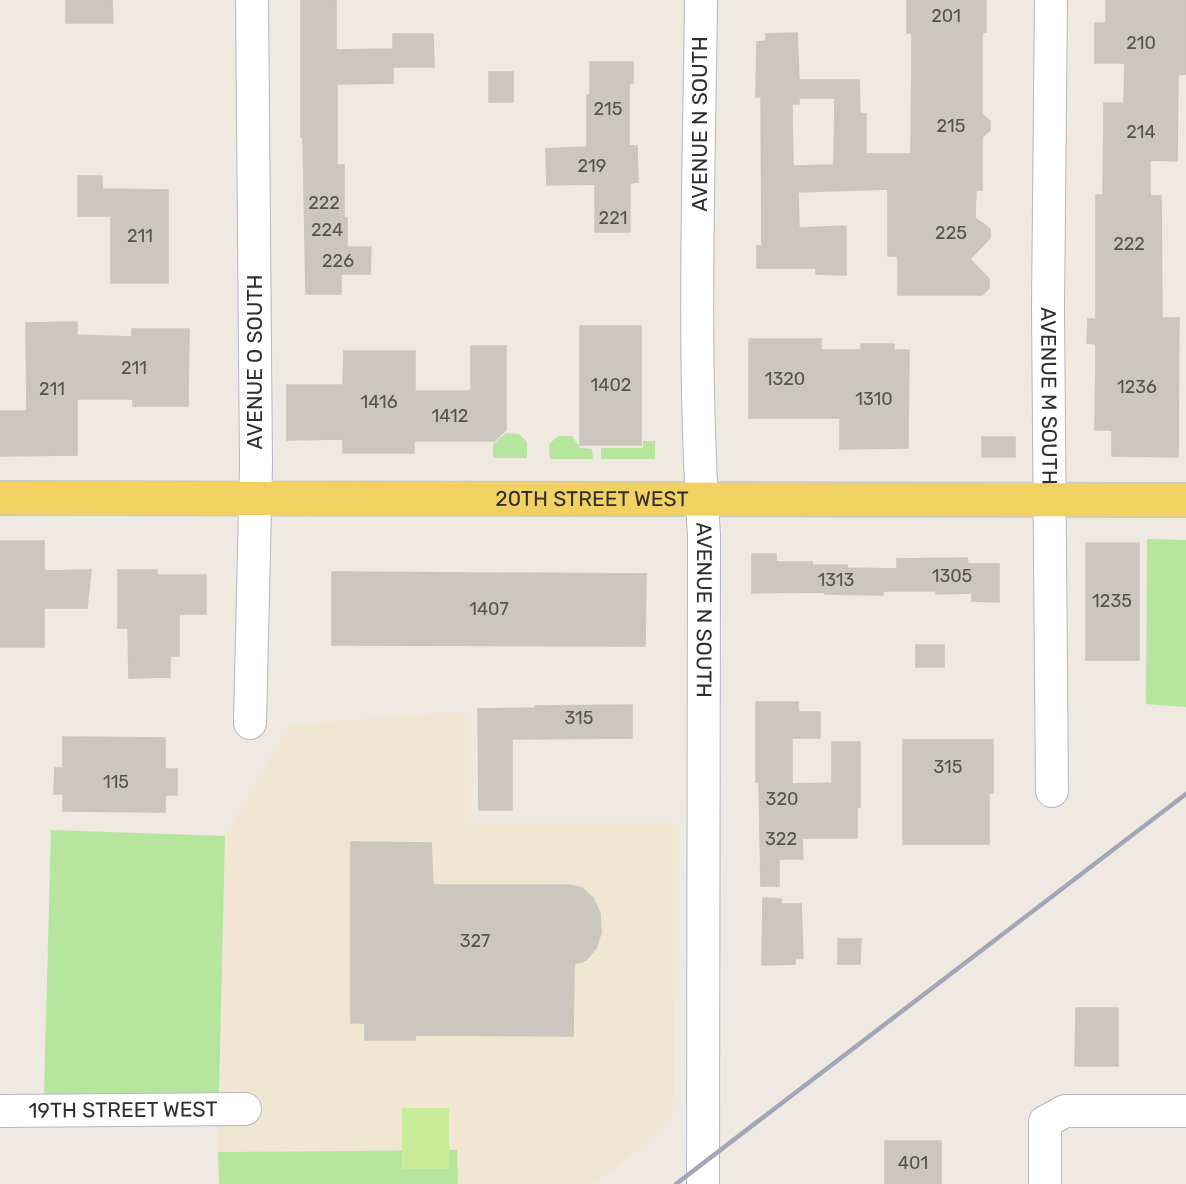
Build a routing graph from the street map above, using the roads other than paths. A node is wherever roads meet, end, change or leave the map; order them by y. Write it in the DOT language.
graph roads {
  1 [pos="252,0"];
  2 [pos="701,0"];
  3 [pos="1051,0"];
  4 [pos="255,497"];
  5 [pos="0,498"];
  6 [pos="702,499"];
  7 [pos="1049,499"];
  8 [pos="1186,500"];
  9 [pos="250,723"];
  10 [pos="1052,791"];
  11 [pos="245,1109"];
  12 [pos="0,1111"];
  13 [pos="1186,1111"];
  14 [pos="703,1184"];
  15 [pos="1045,1184"];
  1 -- 4 [label="street, AVENUE O SOUTH"];
  2 -- 6 [label="street, AVENUE N SOUTH"];
  3 -- 7 [label="street, AVENUE M SOUTH"];
  4 -- 5 [label="main road, 20TH STREET WEST"];
  4 -- 6 [label="main road, 20TH STREET WEST"];
  4 -- 9 [label="street, AVENUE O SOUTH"];
  6 -- 7 [label="main road, 20TH STREET WEST"];
  6 -- 14 [label="street, AVENUE N SOUTH"];
  7 -- 8 [label="main road, 20TH STREET WEST"];
  7 -- 10 [label="street, AVENUE M SOUTH"];
  11 -- 12 [label="street, 19TH STREET WEST"];
  13 -- 15 [label="street"];
}
